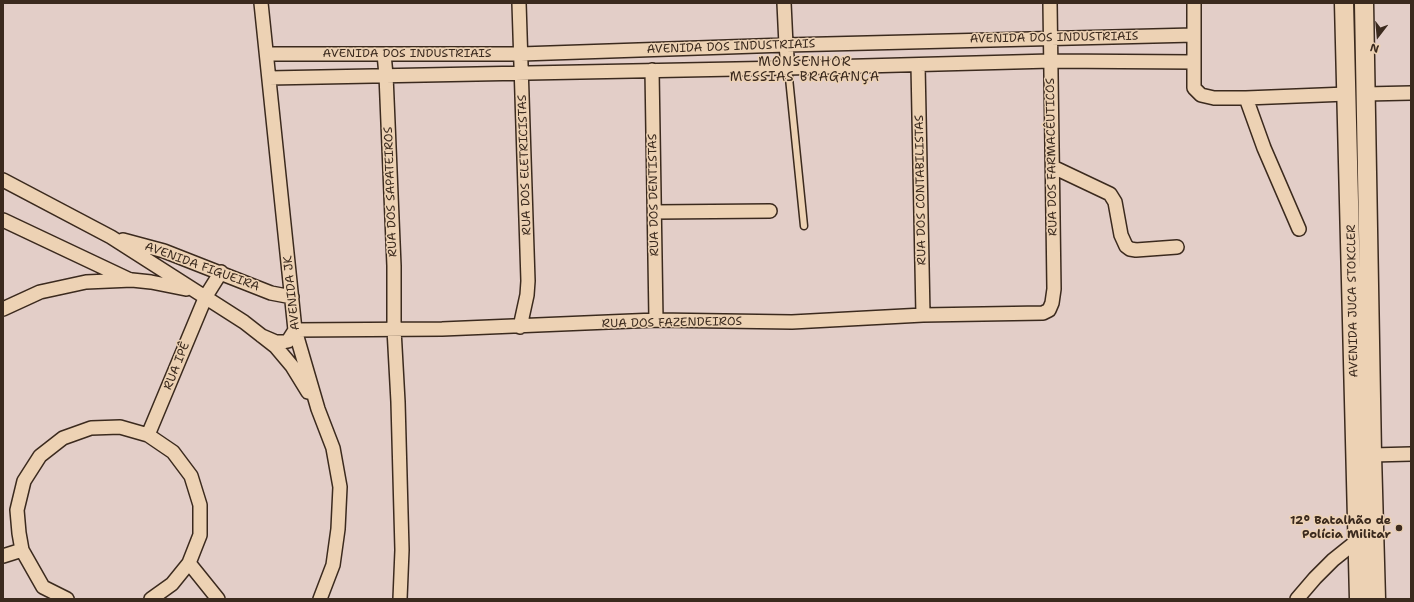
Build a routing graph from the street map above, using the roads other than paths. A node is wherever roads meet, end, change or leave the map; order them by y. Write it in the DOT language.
graph roads {
  1 [pos="261,3"];
  2 [pos="519,3"];
  3 [pos="784,3"];
  4 [pos="1050,3"];
  5 [pos="1194,3"];
  6 [pos="1344,3"];
  7 [pos="1364,3"];
  8 [pos="1194,35"];
  9 [pos="1050,38"];
  10 [pos="786,45"];
  11 [pos="268,54"];
  12 [pos="384,54"];
  13 [pos="521,54"];
  14 [pos="1051,61"];
  15 [pos="1193,62"];
  16 [pos="918,65"];
  17 [pos="788,68"];
  18 [pos="652,70"];
  19 [pos="522,73"];
  20 [pos="386,75"];
  21 [pos="269,78"];
  22 [pos="1411,92"];
  23 [pos="1347,94"];
  24 [pos="1365,94"];
  25 [pos="1246,98"];
  26 [pos="1053,167"];
  27 [pos="3,180"];
  28 [pos="770,211"];
  29 [pos="655,212"];
  30 [pos="3,220"];
  31 [pos="804,226"];
  32 [pos="1299,229"];
  33 [pos="112,237"];
  34 [pos="1177,247"];
  35 [pos="221,272"];
  36 [pos="132,280"];
  37 [pos="194,291"];
  38 [pos="206,296"];
  39 [pos="292,297"];
  40 [pos="3,309"];
  41 [pos="1049,310"];
  42 [pos="924,315"];
  43 [pos="656,320"];
  44 [pos="520,327"];
  45 [pos="394,329"];
  46 [pos="295,330"];
  47 [pos="262,336"];
  48 [pos="318,409"];
  49 [pos="148,435"];
  50 [pos="1411,454"];
  51 [pos="1372,455"];
  52 [pos="1358,540"];
  53 [pos="22,550"];
  54 [pos="3,556"];
  55 [pos="189,563"];
  56 [pos="43,587"];
  57 [pos="52,599"];
  58 [pos="67,599"];
  59 [pos="151,599"];
  60 [pos="218,599"];
  61 [pos="320,599"];
  62 [pos="400,599"];
  63 [pos="1298,599"];
  64 [pos="1359,599"];
  65 [pos="1376,599"];
  1 -- 11 [label="street, AVENIDA JK"];
  2 -- 13 [label="street, RUA DOS ELETRICISTAS"];
  3 -- 10 [label="street"];
  4 -- 9 [label="street, RUA DOS FARMACÊUTICOS"];
  5 -- 8 [label="street"];
  6 -- 23 [label="main road, AVENIDA JUCA STOKCLER"];
  7 -- 24 [label="main road, AVENIDA JUCA STOKCLER"];
  8 -- 9 [label="street, AVENIDA DOS INDUSTRIAIS"];
  8 -- 15 [label="street"];
  9 -- 10 [label="street, AVENIDA DOS INDUSTRIAIS"];
  9 -- 14 [label="street, RUA DOS FARMACÊUTICOS"];
  10 -- 13 [label="street, AVENIDA DOS INDUSTRIAIS"];
  10 -- 17 [label="street"];
  11 -- 12 [label="street, AVENIDA DOS INDUSTRIAIS"];
  11 -- 21 [label="street, AVENIDA JK"];
  12 -- 13 [label="street, AVENIDA DOS INDUSTRIAIS"];
  12 -- 20 [label="street, RUA DOS SAPATEIROS"];
  13 -- 19 [label="street, RUA DOS ELETRICISTAS"];
  14 -- 15 [label="street, AVENIDA DOS INDUSTRIAIS"];
  14 -- 16 [label="street, AVENIDA DOS INDUSTRIAIS"];
  14 -- 26 [label="street, RUA DOS FARMACÊUTICOS"];
  15 -- 25 [label="street"];
  16 -- 17 [label="street, AVENIDA DOS INDUSTRIAIS"];
  16 -- 42 [label="street, RUA DOS CONTABILISTAS"];
  17 -- 18 [label="street, AVENIDA DOS INDUSTRIAIS"];
  17 -- 31 [label="lane"];
  18 -- 19 [label="street, AVENIDA DOS INDUSTRIAIS"];
  18 -- 29 [label="street, RUA DOS DENTISTAS"];
  19 -- 20 [label="street, AVENIDA DOS INDUSTRIAIS"];
  19 -- 44 [label="street, RUA DOS ELETRICISTAS"];
  20 -- 21 [label="street, AVENIDA DOS INDUSTRIAIS"];
  20 -- 45 [label="street, RUA DOS SAPATEIROS"];
  21 -- 39 [label="street, AVENIDA JK"];
  22 -- 24 [label="street"];
  23 -- 25 [label="street"];
  23 -- 52 [label="main road, AVENIDA JUCA STOKCLER"];
  24 -- 51 [label="main road, AVENIDA JUCA STOKCLER"];
  25 -- 32 [label="street"];
  26 -- 34 [label="street"];
  26 -- 41 [label="street, RUA DOS FARMACÊUTICOS"];
  27 -- 33 [label="street, AVENIDA FIGUEIRA"];
  28 -- 29 [label="street"];
  29 -- 43 [label="street, RUA DOS DENTISTAS"];
  30 -- 36 [label="street"];
  33 -- 35 [label="street, AVENIDA FIGUEIRA"];
  33 -- 37 [label="street, AVENIDA FIGUEIRA"];
  35 -- 38 [label="street, RUA IPÊ"];
  35 -- 39 [label="street, AVENIDA FIGUEIRA"];
  36 -- 37 [label="street"];
  36 -- 40 [label="street"];
  37 -- 38 [label="street, AVENIDA FIGUEIRA"];
  38 -- 47 [label="street, AVENIDA FIGUEIRA"];
  38 -- 49 [label="street, RUA IPÊ"];
  39 -- 46 [label="street, AVENIDA JK"];
  41 -- 42 [label="street, RUA DOS FAZENDEIROS"];
  42 -- 43 [label="street, RUA DOS FAZENDEIROS"];
  43 -- 44 [label="street, RUA DOS FAZENDEIROS"];
  44 -- 45 [label="street, RUA DOS FAZENDEIROS"];
  45 -- 46 [label="street, RUA DOS FAZENDEIROS"];
  45 -- 62 [label="street, RUA DOS SAPATEIROS"];
  46 -- 47 [label="street"];
  46 -- 48 [label="street, AVENIDA JK"];
  47 -- 48 [label="street, AVENIDA FIGUEIRA"];
  48 -- 61 [label="street, AVENIDA JK"];
  49 -- 53 [label="street"];
  49 -- 55 [label="street"];
  50 -- 51 [label="street"];
  51 -- 65 [label="main road, AVENIDA JUCA STOKCLER"];
  52 -- 63 [label="street"];
  52 -- 64 [label="main road, AVENIDA JUCA STOKCLER"];
  53 -- 54 [label="street"];
  53 -- 56 [label="street"];
  55 -- 59 [label="street"];
  55 -- 60 [label="street"];
  56 -- 57 [label="street"];
  56 -- 58 [label="street"];
}
